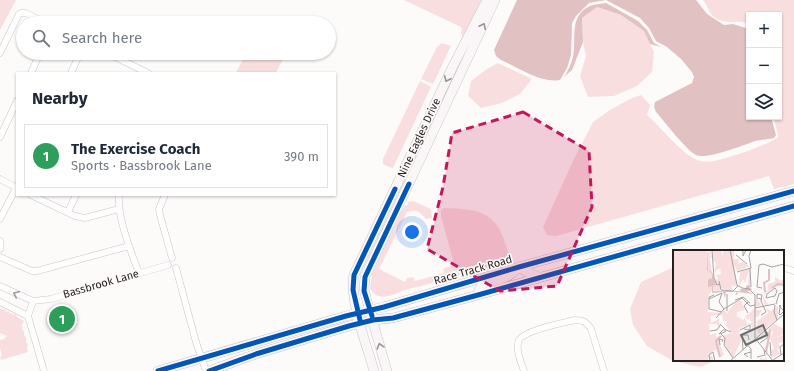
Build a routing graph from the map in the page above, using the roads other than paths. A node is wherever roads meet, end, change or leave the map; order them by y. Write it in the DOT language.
graph roads {
  1 [pos="487,0"];
  2 [pos="495,0"];
  3 [pos="17,16"];
  4 [pos="32,16"];
  5 [pos="16,18"];
  6 [pos="466,49"];
  7 [pos="0,53"];
  8 [pos="37,60"];
  9 [pos="77,60"];
  10 [pos="119,60"];
  11 [pos="136,70"];
  12 [pos="31,72"];
  13 [pos="71,72"];
  14 [pos="16,103"];
  15 [pos="0,137"];
  16 [pos="0,180"];
  17 [pos="16,187"];
  18 [pos="16,189"];
  19 [pos="794,191"];
  20 [pos="33,196"];
  21 [pos="76,196"];
  22 [pos="119,196"];
  23 [pos="165,196"];
  24 [pos="794,206"];
  25 [pos="119,209"];
  26 [pos="68,212"];
  27 [pos="0,219"];
  28 [pos="0,241"];
  29 [pos="129,246"];
  30 [pos="0,249"];
  31 [pos="0,257"];
  32 [pos="172,258"];
  33 [pos="168,265"];
  34 [pos="519,267"];
  35 [pos="176,268"];
  36 [pos="784,268"];
  37 [pos="794,270"];
  38 [pos="139,273"];
  39 [pos="540,277"];
  40 [pos="0,286"];
  41 [pos="478,295"];
  42 [pos="33,301"];
  43 [pos="0,302"];
  44 [pos="370,311"];
  45 [pos="358,313"];
  46 [pos="28,316"];
  47 [pos="373,320"];
  48 [pos="361,324"];
  49 [pos="202,358"];
  50 [pos="44,371"];
  51 [pos="158,371"];
  52 [pos="207,371"];
  53 [pos="374,371"];
  54 [pos="387,371"];
  55 [pos="524,371"];
  56 [pos="604,371"];
  1 -- 6 [label="main road, Nine Eagles Drive"];
  6 -- 2 [label="main road, Nine Eagles Drive, one-way"];
  3 -- 4 [label="street"];
  5 -- 7 [label="street"];
  6 -- 44 [label="main road, Nine Eagles Drive"];
  6 -- 45 [label="main road, Nine Eagles Drive, one-way"];
  8 -- 12 [label="street"];
  9 -- 13 [label="street"];
  10 -- 11 [label="street"];
  14 -- 15 [label="street"];
  16 -- 17 [label="street"];
  18 -- 27 [label="street"];
  19 -- 34 [label="main road, Race Track Road"];
  20 -- 26 [label="street"];
  21 -- 26 [label="street"];
  22 -- 25 [label="street"];
  23 -- 32 [label="street"];
  24 -- 39 [label="main road"];
  25 -- 26 [label="street"];
  25 -- 29 [label="street"];
  28 -- 30 [label="street"];
  29 -- 31 [label="street"];
  29 -- 38 [label="street"];
  33 -- 38 [label="street, Bassbrook Lane"];
  34 -- 39 [label="main road"];
  34 -- 41 [label="main road"];
  34 -- 44 [label="main road, Race Track Road"];
  35 -- 49 [label="street"];
  36 -- 37 [label="street"];
  38 -- 42 [label="street, Bassbrook Lane"];
  39 -- 41 [label="main road"];
  42 -- 40 [label="street, one-way"];
  41 -- 47 [label="main road"];
  42 -- 46 [label="street"];
  43 -- 46 [label="street"];
  44 -- 45 [label="main road, Race Track Road"];
  44 -- 47 [label="main road, Nine Eagles Drive"];
  45 -- 48 [label="main road, Nine Eagles Drive"];
  45 -- 49 [label="main road, Race Track Road"];
  46 -- 50 [label="street"];
  47 -- 48 [label="main road"];
  54 -- 47 [label="main road, Nine Eagles Drive, one-way"];
  48 -- 52 [label="main road"];
  48 -- 53 [label="main road, Nine Eagles Drive"];
  49 -- 51 [label="main road, Race Track Road"];
  49 -- 52 [label="street"];
  55 -- 56 [label="street"];
}
